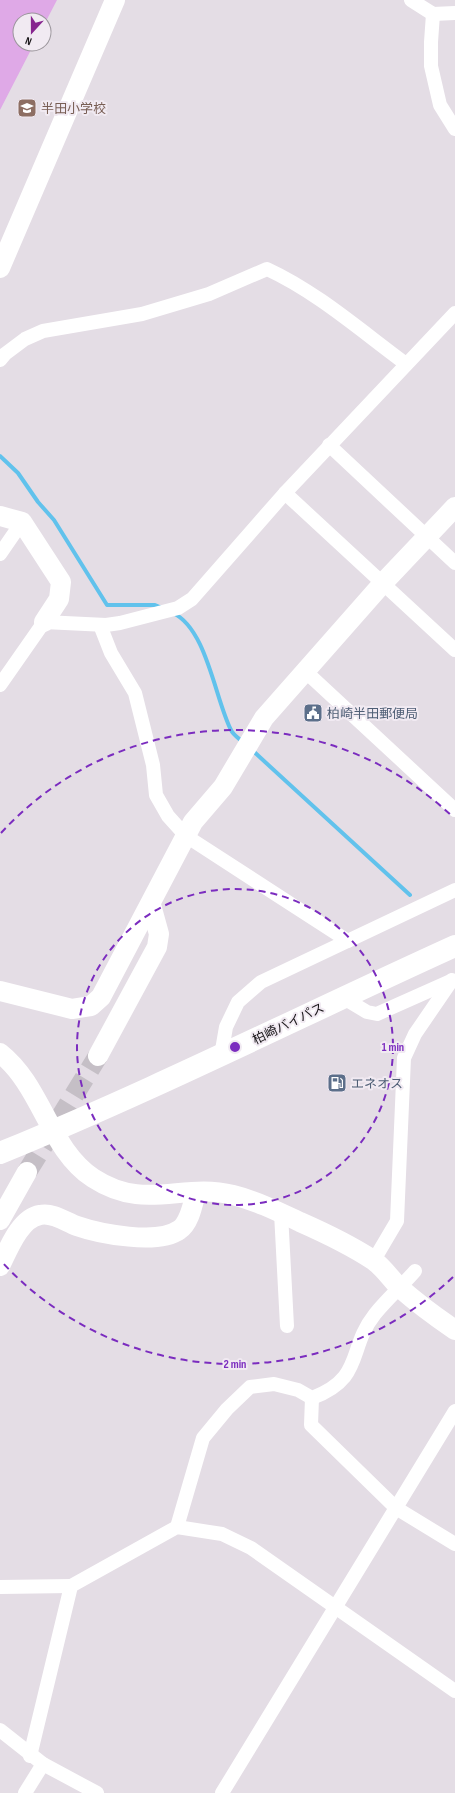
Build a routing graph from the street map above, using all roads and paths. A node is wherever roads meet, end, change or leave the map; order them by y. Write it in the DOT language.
graph roads {
  1 [pos="114,0"];
  2 [pos="410,0"];
  3 [pos="455,13"];
  4 [pos="434,14"];
  5 [pos="455,129"];
  6 [pos="0,267"];
  7 [pos="454,317"];
  8 [pos="0,360"];
  9 [pos="406,364"];
  10 [pos="329,445"];
  11 [pos="285,493"];
  12 [pos="455,506"];
  13 [pos="0,516"];
  14 [pos="22,522"];
  15 [pos="427,536"];
  16 [pos="0,554"];
  17 [pos="455,563"];
  18 [pos="383,583"];
  19 [pos="44,622"];
  20 [pos="100,625"];
  21 [pos="455,650"];
  22 [pos="305,671"];
  23 [pos="0,685"];
  24 [pos="455,810"];
  25 [pos="186,836"];
  26 [pos="455,890"];
  27 [pos="151,905"];
  28 [pos="348,941"];
  29 [pos="455,946"];
  30 [pos="454,980"];
  31 [pos="0,991"];
  32 [pos="342,997"];
  33 [pos="0,1053"];
  34 [pos="98,1056"];
  35 [pos="221,1056"];
  36 [pos="55,1131"];
  37 [pos="33,1140"];
  38 [pos="0,1154"];
  39 [pos="0,1157"];
  40 [pos="27,1172"];
  41 [pos="196,1192"];
  42 [pos="282,1213"];
  43 [pos="0,1220"];
  44 [pos="374,1260"];
  45 [pos="0,1266"];
  46 [pos="415,1272"];
  47 [pos="400,1288"];
  48 [pos="287,1326"];
  49 [pos="455,1330"];
  50 [pos="312,1398"];
  51 [pos="455,1411"];
  52 [pos="396,1508"];
  53 [pos="177,1527"];
  54 [pos="455,1544"];
  55 [pos="71,1586"];
  56 [pos="0,1587"];
  57 [pos="335,1608"];
  58 [pos="455,1692"];
  59 [pos="0,1730"];
  60 [pos="30,1756"];
  61 [pos="42,1764"];
  62 [pos="25,1793"];
  63 [pos="97,1793"];
  64 [pos="222,1793"];
  1 -- 6 [label="street"];
  2 -- 4 [label="street"];
  3 -- 4 [label="street"];
  4 -- 5 [label="street"];
  7 -- 9 [label="street"];
  8 -- 9 [label="street"];
  9 -- 10 [label="street"];
  10 -- 11 [label="street"];
  10 -- 15 [label="street"];
  11 -- 18 [label="street"];
  11 -- 20 [label="street"];
  12 -- 15 [label="street"];
  13 -- 14 [label="street"];
  14 -- 16 [label="street"];
  14 -- 19 [label="street"];
  15 -- 17 [label="street"];
  15 -- 18 [label="street"];
  18 -- 21 [label="street"];
  18 -- 22 [label="street"];
  19 -- 20 [label="street"];
  19 -- 23 [label="street"];
  20 -- 25 [label="street"];
  22 -- 24 [label="street"];
  22 -- 25 [label="street"];
  25 -- 27 [label="street"];
  25 -- 28 [label="street"];
  26 -- 28 [label="street"];
  27 -- 31 [label="street"];
  27 -- 34 [label="street"];
  28 -- 35 [label="street"];
  29 -- 32 [label="highway, 柏崎バイパス"];
  30 -- 32 [label="street"];
  30 -- 44 [label="street"];
  32 -- 35 [label="highway, 柏崎バイパス"];
  33 -- 36 [label="street"];
  35 -- 36 [label="highway, 柏崎バイパス"];
  36 -- 37 [label="highway, 柏崎バイパス"];
  36 -- 41 [label="street"];
  37 -- 38 [label="highway, 柏崎バイパス"];
  37 -- 39 [label="highway, 柏崎バイパス"];
  40 -- 43 [label="street"];
  41 -- 42 [label="street"];
  41 -- 45 [label="street"];
  42 -- 44 [label="street"];
  42 -- 48 [label="street"];
  44 -- 47 [label="street"];
  46 -- 47 [label="street"];
  47 -- 49 [label="street"];
  47 -- 50 [label="street"];
  50 -- 52 [label="street"];
  50 -- 53 [label="street"];
  51 -- 52 [label="street"];
  52 -- 54 [label="street"];
  52 -- 57 [label="street"];
  53 -- 55 [label="street"];
  53 -- 57 [label="street"];
  55 -- 56 [label="street"];
  55 -- 60 [label="street"];
  57 -- 58 [label="street"];
  57 -- 64 [label="street"];
  59 -- 60 [label="street"];
  60 -- 61 [label="street"];
  61 -- 62 [label="street"];
  61 -- 63 [label="street"];
}
